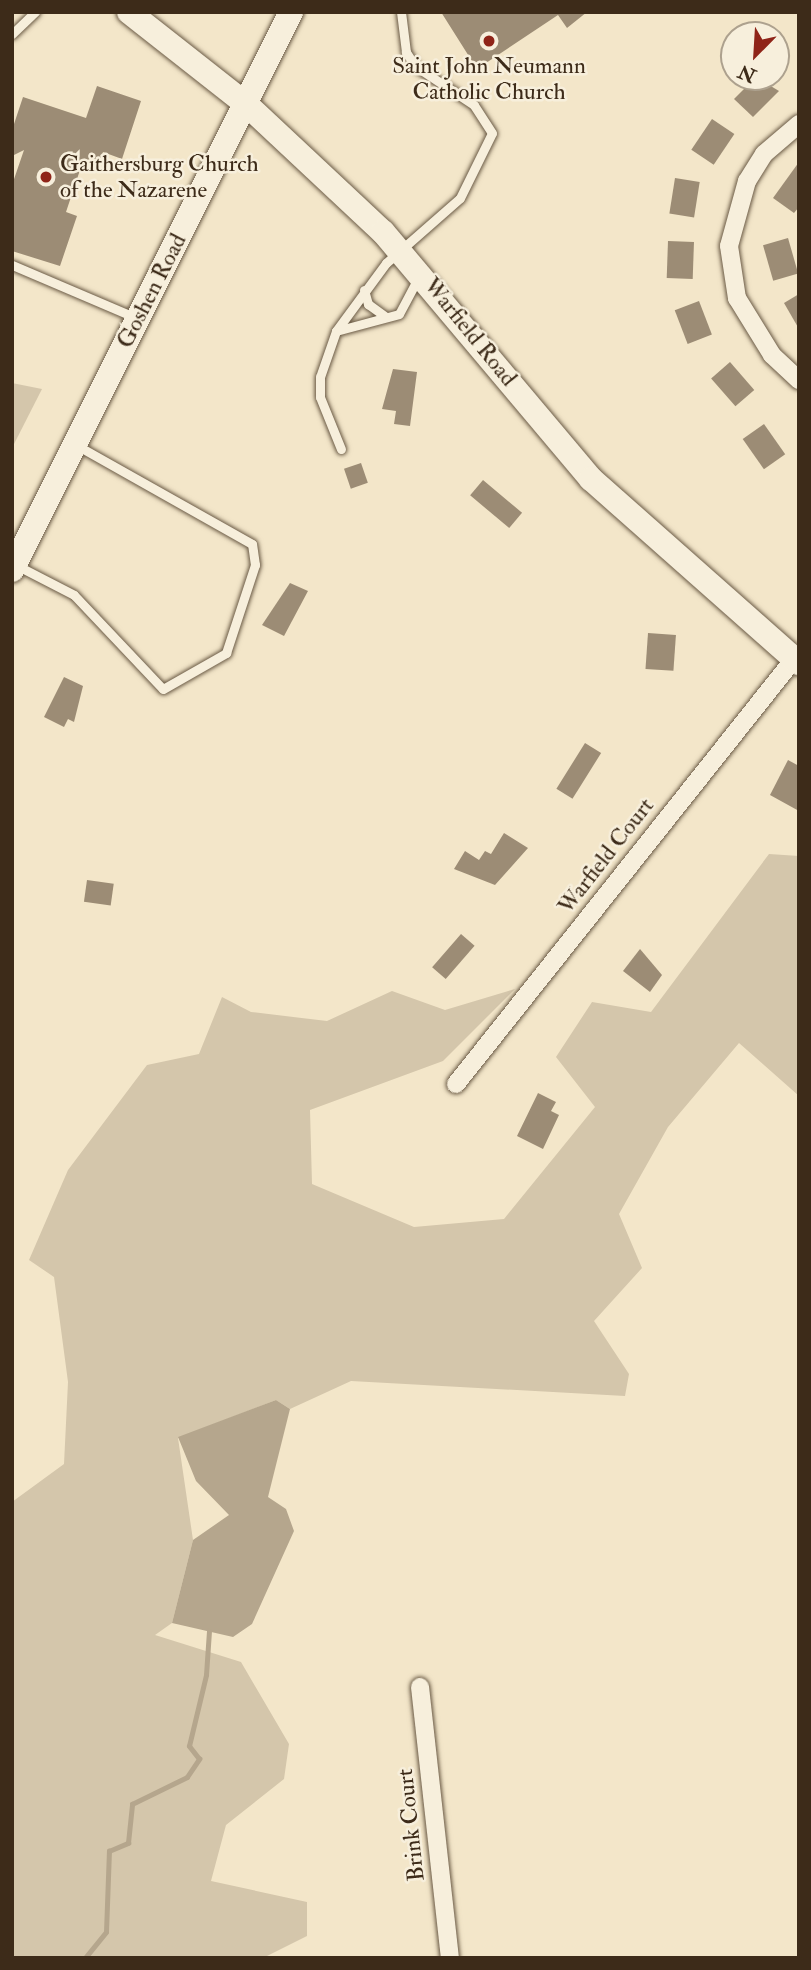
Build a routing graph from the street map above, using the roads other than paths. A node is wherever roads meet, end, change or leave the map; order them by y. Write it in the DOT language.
graph roads {
  1 [pos="35,12"];
  2 [pos="129,12"];
  3 [pos="290,12"];
  4 [pos="401,12"];
  5 [pos="12,34"];
  6 [pos="246,104"];
  7 [pos="799,124"];
  8 [pos="404,253"];
  9 [pos="12,265"];
  10 [pos="421,271"];
  11 [pos="364,290"];
  12 [pos="386,317"];
  13 [pos="138,319"];
  14 [pos="336,331"];
  15 [pos="799,380"];
  16 [pos="75,444"];
  17 [pos="341,449"];
  18 [pos="13,567"];
  19 [pos="797,661"];
  20 [pos="457,1084"];
  21 [pos="420,1687"];
  22 [pos="450,1958"];
  1 -- 5 [label="lane"];
  2 -- 6 [label="street, Warfield Road"];
  3 -- 6 [label="street, Goshen Road"];
  4 -- 8 [label="lane"];
  6 -- 8 [label="street, Warfield Road"];
  6 -- 13 [label="street, Goshen Road"];
  7 -- 15 [label="street"];
  8 -- 10 [label="street, Warfield Road"];
  8 -- 11 [label="lane"];
  9 -- 13 [label="lane"];
  10 -- 12 [label="lane"];
  10 -- 19 [label="street, Warfield Road"];
  11 -- 12 [label="lane"];
  11 -- 14 [label="lane"];
  12 -- 14 [label="lane"];
  13 -- 16 [label="street, Goshen Road"];
  14 -- 17 [label="lane"];
  16 -- 18 [label="street, Goshen Road"];
  16 -- 18 [label="lane"];
  19 -- 20 [label="street, Warfield Court"];
  21 -- 22 [label="street, Brink Court"];
}
